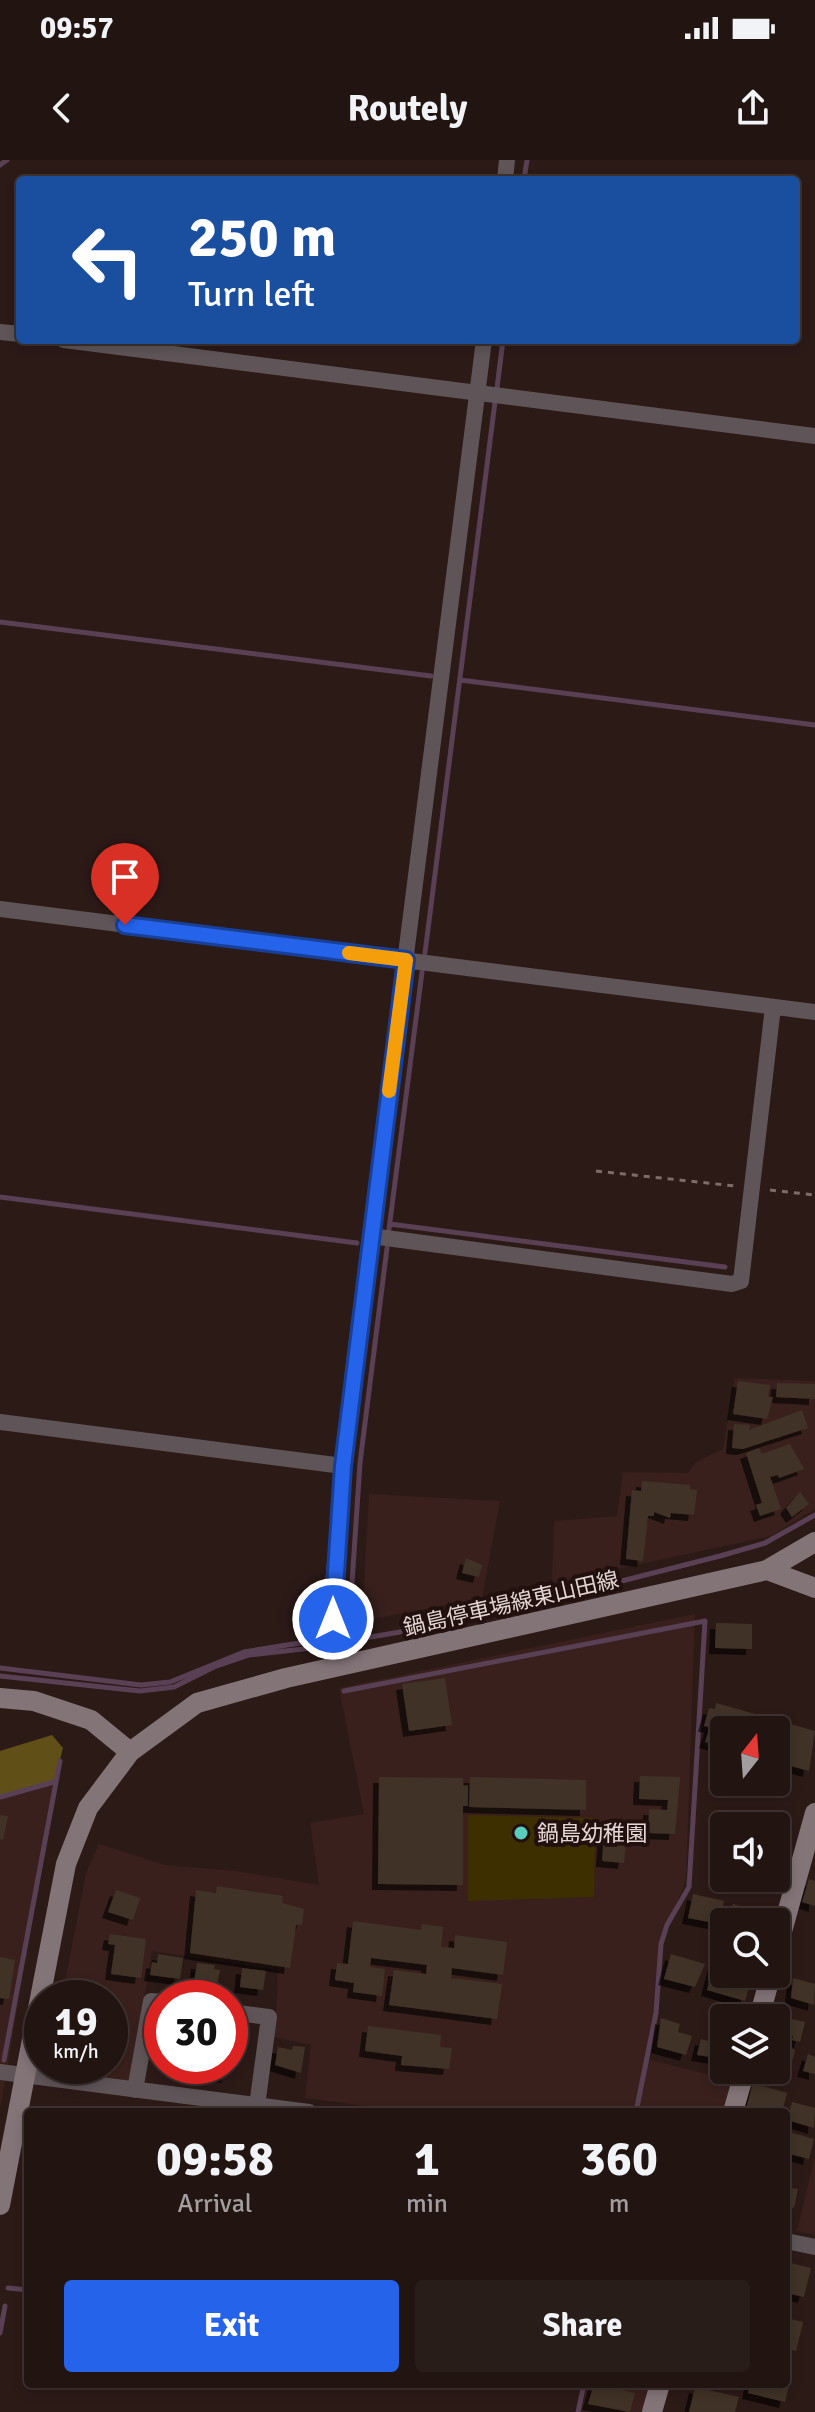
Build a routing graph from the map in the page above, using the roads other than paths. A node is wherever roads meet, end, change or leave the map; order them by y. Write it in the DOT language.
graph roads {
  1 [pos="95,344"];
  2 [pos="484,344"];
  3 [pos="478,393"];
  4 [pos="815,436"];
  5 [pos="0,909"];
  6 [pos="406,960"];
  7 [pos="773,1007"];
  8 [pos="815,1012"];
  9 [pos="371,1236"];
  10 [pos="0,1422"];
  11 [pos="343,1466"];
  12 [pos="815,1542"];
  13 [pos="767,1570"];
  14 [pos="815,1588"];
  15 [pos="334,1667"];
  16 [pos="0,1698"];
  17 [pos="130,1752"];
  18 [pos="815,1813"];
  19 [pos="789,1908"];
  20 [pos="43,1980"];
  21 [pos="248,2014"];
  22 [pos="144,2040"];
  23 [pos="0,2072"];
  24 [pos="24,2076"];
  25 [pos="87,2084"];
  26 [pos="741,2084"];
  27 [pos="135,2090"];
  28 [pos="257,2106"];
  29 [pos="274,2108"];
  30 [pos="734,2108"];
  31 [pos="0,2205"];
  32 [pos="790,2242"];
  33 [pos="815,2247"];
  34 [pos="659,2388"];
  35 [pos="652,2412"];
  1 -- 3 [label="street"];
  2 -- 3 [label="street"];
  3 -- 4 [label="street"];
  3 -- 6 [label="street"];
  5 -- 6 [label="street"];
  6 -- 7 [label="street"];
  6 -- 9 [label="street"];
  7 -- 8 [label="street"];
  7 -- 9 [label="street"];
  9 -- 11 [label="street"];
  10 -- 11 [label="street"];
  11 -- 15 [label="street"];
  12 -- 13 [label="main road, 鍋島停車場線東山田線"];
  13 -- 14 [label="main road"];
  13 -- 15 [label="main road, 鍋島停車場線東山田線"];
  15 -- 17 [label="main road, 鍋島停車場線東山田線"];
  16 -- 17 [label="main road"];
  17 -- 20 [label="main road, 鍋島停車場線東山田線"];
  18 -- 19 [label="main road"];
  21 -- 28 [label="street"];
  22 -- 27 [label="street"];
  23 -- 24 [label="street"];
  24 -- 31 [label="main road, 鍋島停車場線東山田線"];
  25 -- 27 [label="street"];
  26 -- 30 [label="main road"];
  27 -- 28 [label="street"];
  28 -- 29 [label="street"];
  32 -- 33 [label="street"];
  34 -- 35 [label="main road"];
}
